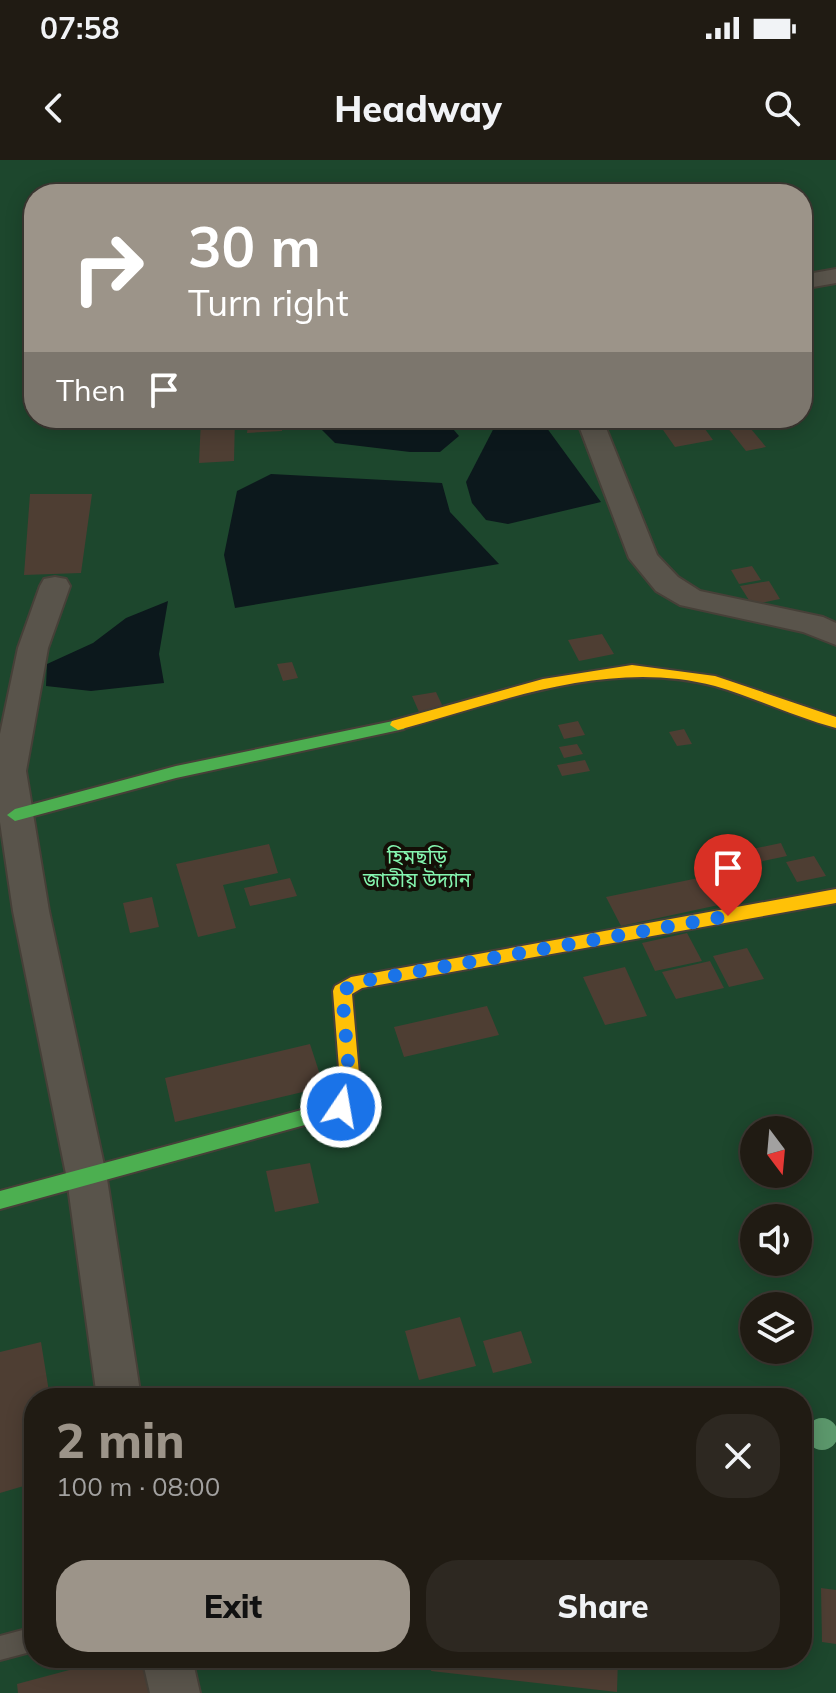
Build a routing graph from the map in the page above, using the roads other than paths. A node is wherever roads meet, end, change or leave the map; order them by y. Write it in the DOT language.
graph roads {
  1 [pos="836,276"];
  2 [pos="812,280"];
  3 [pos="593,428"];
  4 [pos="55,586"];
  5 [pos="836,635"];
  6 [pos="836,723"];
  7 [pos="4,770"];
  8 [pos="15,815"];
  9 [pos="836,896"];
  10 [pos="87,1179"];
  11 [pos="0,1200"];
  12 [pos="118,1388"];
  13 [pos="24,1642"];
  14 [pos="0,1648"];
  15 [pos="169,1668"];
  16 [pos="175,1693"];
  1 -- 2 [label="street"];
  3 -- 5 [label="street"];
  4 -- 7 [label="street"];
  6 -- 8 [label="street"];
  7 -- 8 [label="street"];
  8 -- 10 [label="street"];
  9 -- 10 [label="street"];
  10 -- 11 [label="street"];
  10 -- 12 [label="street"];
  13 -- 14 [label="lane"];
  15 -- 16 [label="street"];
}
